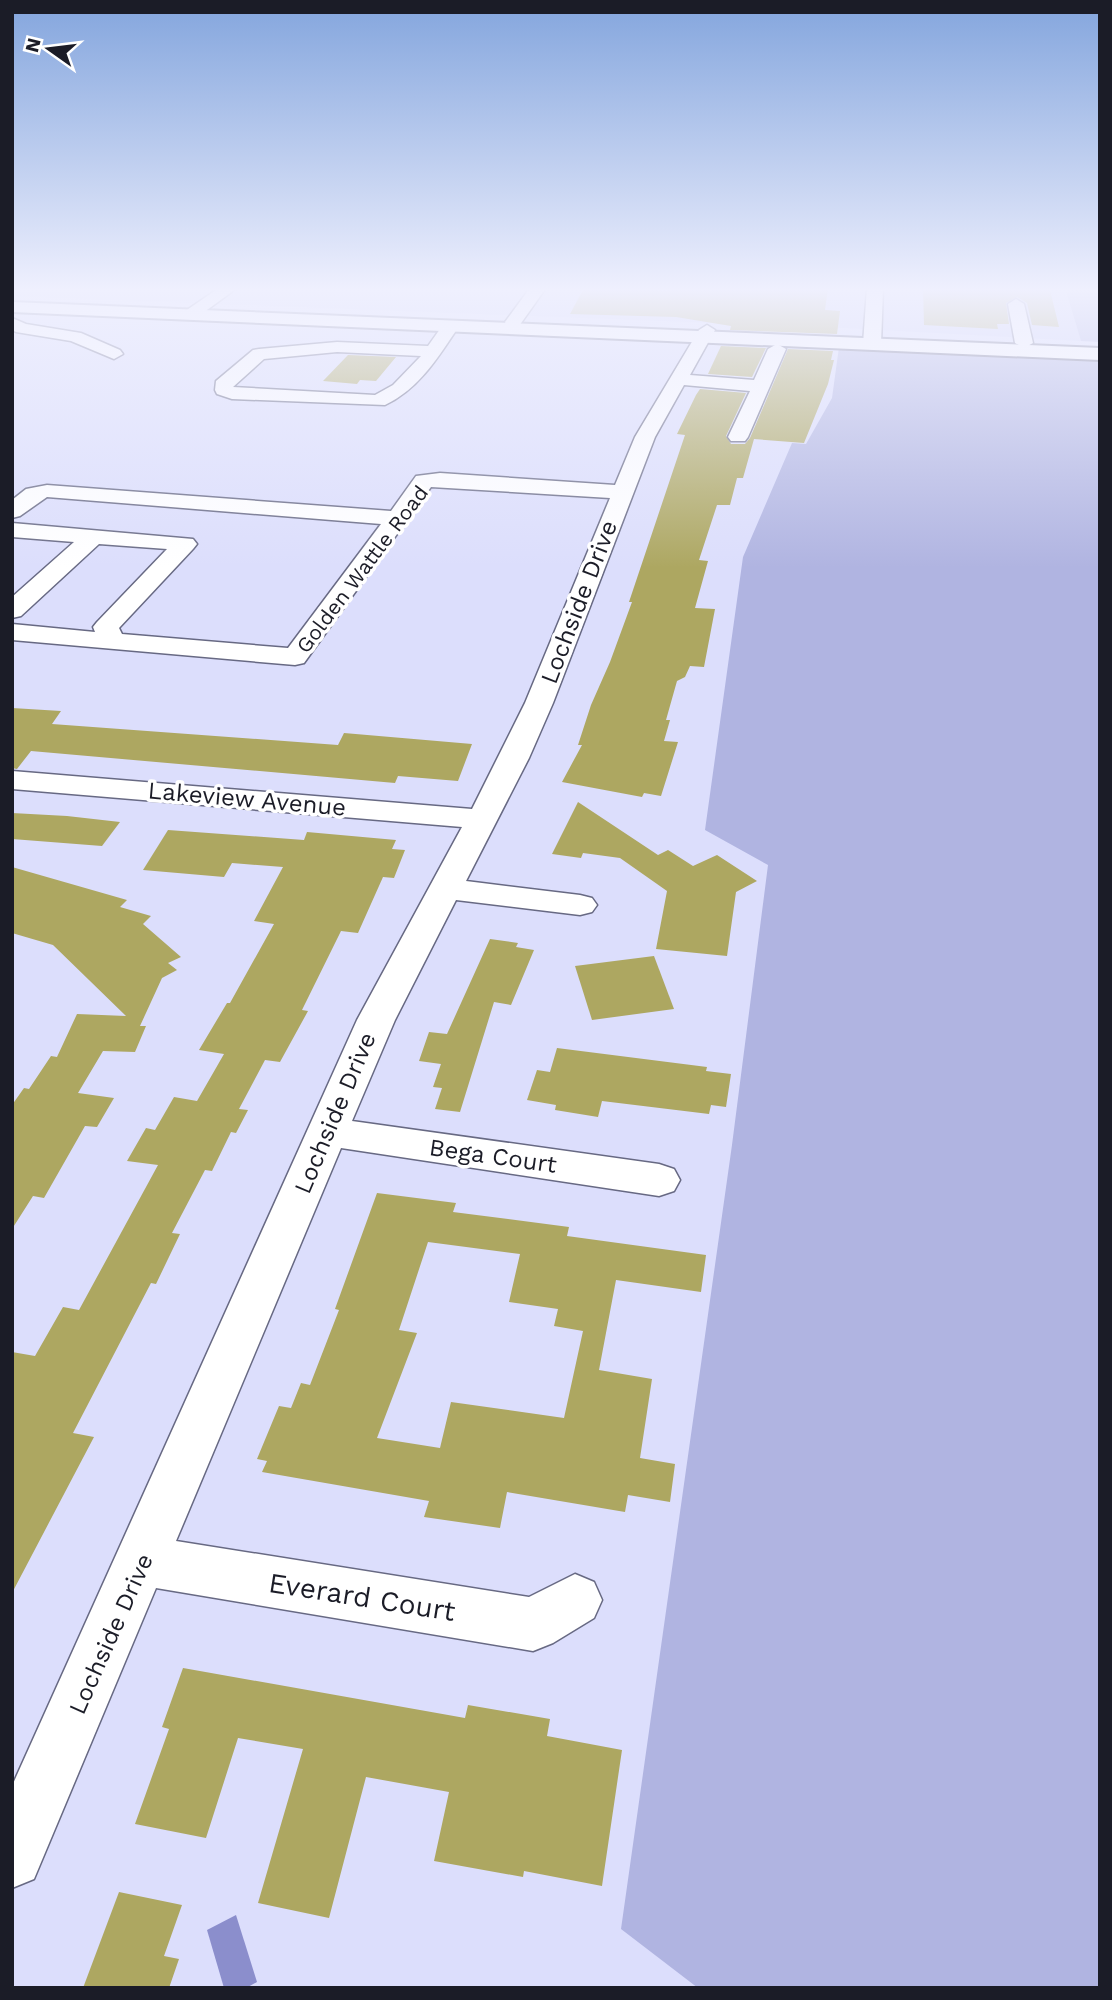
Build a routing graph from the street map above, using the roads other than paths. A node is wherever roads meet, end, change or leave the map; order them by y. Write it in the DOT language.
graph roads {
  1 [pos="227,381"];
  2 [pos="407,381"];
  3 [pos="677,381"];
  4 [pos="706,381"];
  5 [pos="763,381"];
  6 [pos="761,386"];
  7 [pos="738,437"];
  8 [pos="622,492"];
  9 [pos="223,505"];
  10 [pos="12,511"];
  11 [pos="396,518"];
  12 [pos="12,530"];
  13 [pos="93,537"];
  14 [pos="185,544"];
  15 [pos="12,611"];
  16 [pos="12,632"];
  17 [pos="112,641"];
  18 [pos="12,780"];
  19 [pos="482,819"];
  20 [pos="445,889"];
  21 [pos="580,905"];
  22 [pos="327,1132"];
  23 [pos="659,1181"];
  24 [pos="143,1561"];
  25 [pos="575,1600"];
  26 [pos="19,1826"];
  1 -- 2 [label="street"];
  3 -- 8 [label="street, Lochside Drive"];
  4 -- 6 [label="street"];
  5 -- 6 [label="street"];
  6 -- 7 [label="street"];
  8 -- 11 [label="street, Golden Wattle Road"];
  8 -- 19 [label="street, Lochside Drive"];
  9 -- 10 [label="street"];
  9 -- 11 [label="street"];
  9 -- 14 [label="street"];
  11 -- 17 [label="street, Golden Wattle Road"];
  12 -- 13 [label="street"];
  13 -- 14 [label="street"];
  13 -- 15 [label="street"];
  14 -- 17 [label="street"];
  16 -- 17 [label="street"];
  18 -- 19 [label="street, Lakeview Avenue"];
  19 -- 20 [label="street, Lochside Drive"];
  20 -- 21 [label="street"];
  20 -- 22 [label="street, Lochside Drive"];
  22 -- 23 [label="street, Bega Court"];
  22 -- 24 [label="street, Lochside Drive"];
  24 -- 25 [label="street, Everard Court"];
  24 -- 26 [label="street, Lochside Drive"];
}
